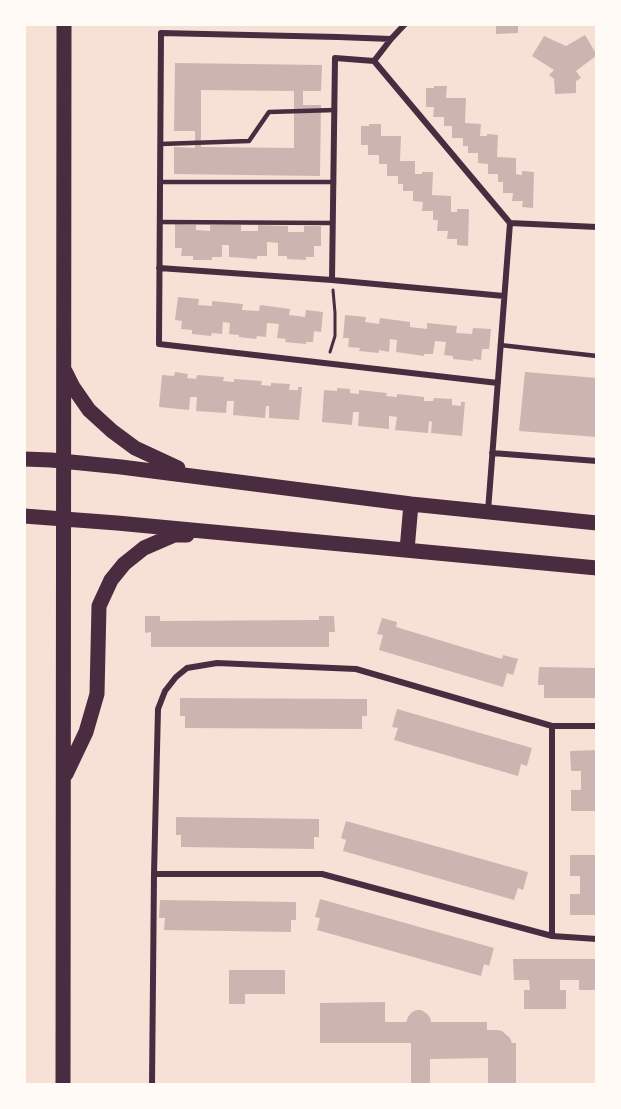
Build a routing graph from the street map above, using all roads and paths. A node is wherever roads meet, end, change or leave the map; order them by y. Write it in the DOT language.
graph roads {
  1 [pos="64,24"];
  2 [pos="405,24"];
  3 [pos="391,39"];
  4 [pos="374,61"];
  5 [pos="335,110"];
  6 [pos="160,144"];
  7 [pos="160,182"];
  8 [pos="334,182"];
  9 [pos="160,222"];
  10 [pos="510,222"];
  11 [pos="333,223"];
  12 [pos="597,227"];
  13 [pos="159,268"];
  14 [pos="332,280"];
  15 [pos="504,296"];
  16 [pos="500,345"];
  17 [pos="597,356"];
  18 [pos="328,363"];
  19 [pos="63,367"];
  20 [pos="498,383"];
  21 [pos="492,453"];
  22 [pos="24,459"];
  23 [pos="63,461"];
  24 [pos="597,461"];
  25 [pos="224,481"];
  26 [pos="411,504"];
  27 [pos="488,512"];
  28 [pos="24,516"];
  29 [pos="63,518"];
  30 [pos="597,523"];
  31 [pos="234,534"];
  32 [pos="407,550"];
  33 [pos="597,568"];
  34 [pos="552,726"];
  35 [pos="597,726"];
  36 [pos="63,779"];
  37 [pos="154,874"];
  38 [pos="552,936"];
  39 [pos="597,939"];
  40 [pos="63,1085"];
  41 [pos="152,1085"];
  1 -- 19 [label="main road"];
  2 -- 3 [label="street"];
  3 -- 4 [label="street"];
  3 -- 6 [label="street"];
  4 -- 5 [label="street"];
  4 -- 10 [label="street"];
  5 -- 6 [label="lane"];
  5 -- 8 [label="street"];
  6 -- 7 [label="street"];
  7 -- 8 [label="lane"];
  7 -- 9 [label="street"];
  8 -- 11 [label="street"];
  9 -- 11 [label="lane"];
  9 -- 13 [label="street"];
  10 -- 12 [label="street"];
  10 -- 15 [label="street"];
  11 -- 14 [label="street"];
  13 -- 14 [label="street"];
  13 -- 18 [label="street"];
  14 -- 15 [label="street"];
  14 -- 18 [label="path"];
  15 -- 16 [label="street"];
  16 -- 17 [label="lane"];
  16 -- 20 [label="street"];
  18 -- 20 [label="street"];
  19 -- 23 [label="main road"];
  19 -- 25 [label="main road"];
  20 -- 21 [label="street"];
  21 -- 24 [label="street"];
  21 -- 27 [label="street"];
  22 -- 23 [label="main road"];
  23 -- 25 [label="main road"];
  23 -- 29 [label="main road"];
  25 -- 26 [label="main road"];
  26 -- 27 [label="main road"];
  26 -- 32 [label="main road"];
  27 -- 30 [label="main road"];
  28 -- 29 [label="main road"];
  29 -- 31 [label="main road"];
  29 -- 36 [label="main road"];
  31 -- 32 [label="main road"];
  31 -- 36 [label="main road"];
  32 -- 33 [label="main road"];
  34 -- 35 [label="street"];
  34 -- 37 [label="street"];
  34 -- 38 [label="street"];
  36 -- 40 [label="main road"];
  37 -- 38 [label="street"];
  37 -- 41 [label="street"];
  38 -- 39 [label="street"];
}
